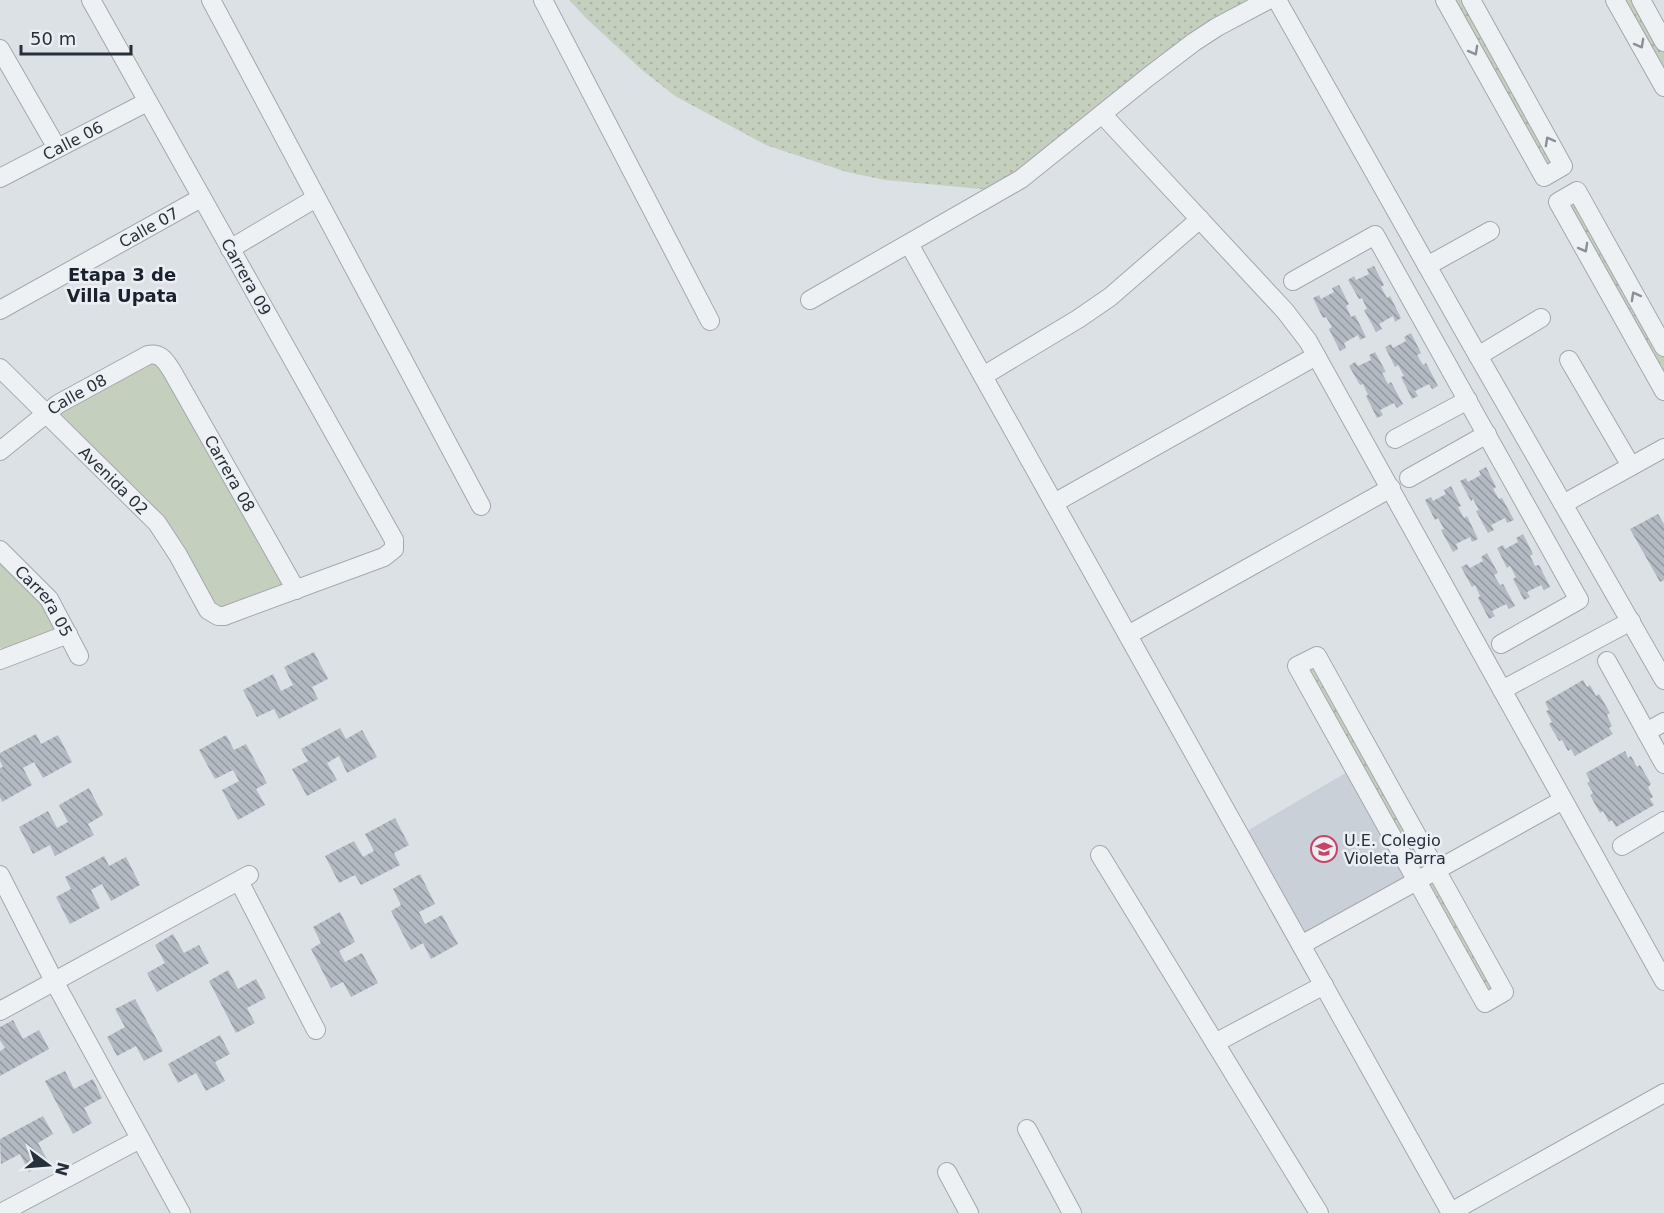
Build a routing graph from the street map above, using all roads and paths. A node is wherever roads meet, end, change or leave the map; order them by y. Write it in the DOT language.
graph roads {
  1 [pos="92,0"];
  2 [pos="212,0"];
  3 [pos="543,0"];
  4 [pos="1268,0"];
  5 [pos="1277,0"];
  6 [pos="1445,0"];
  7 [pos="1471,0"];
  8 [pos="1615,0"];
  9 [pos="1641,0"];
  10 [pos="1664,42"];
  11 [pos="0,49"];
  12 [pos="1664,87"];
  13 [pos="147,102"];
  14 [pos="1102,114"];
  15 [pos="57,148"];
  16 [pos="0,178"];
  17 [pos="201,198"];
  18 [pos="316,198"];
  19 [pos="1200,219"];
  20 [pos="1490,231"];
  21 [pos="909,244"];
  22 [pos="230,249"];
  23 [pos="1427,266"];
  24 [pos="1293,281"];
  25 [pos="810,300"];
  26 [pos="0,310"];
  27 [pos="1541,318"];
  28 [pos="710,321"];
  29 [pos="1664,347"];
  30 [pos="1316,356"];
  31 [pos="1478,356"];
  32 [pos="162,358"];
  33 [pos="1569,360"];
  34 [pos="0,369"];
  35 [pos="983,376"];
  36 [pos="1664,391"];
  37 [pos="1468,400"];
  38 [pos="1509,410"];
  39 [pos="45,413"];
  40 [pos="1484,429"];
  41 [pos="1395,439"];
  42 [pos="1664,448"];
  43 [pos="0,451"];
  44 [pos="1631,466"];
  45 [pos="1409,478"];
  46 [pos="1391,488"];
  47 [pos="1054,503"];
  48 [pos="1563,504"];
  49 [pos="481,506"];
  50 [pos="0,550"];
  51 [pos="296,590"];
  52 [pos="1630,621"];
  53 [pos="68,634"];
  54 [pos="1128,635"];
  55 [pos="1501,644"];
  56 [pos="3,654"];
  57 [pos="79,656"];
  58 [pos="1607,661"];
  59 [pos="1664,680"];
  60 [pos="1502,690"];
  61 [pos="1664,722"];
  62 [pos="1646,732"];
  63 [pos="1664,764"];
  64 [pos="1563,800"];
  65 [pos="1664,821"];
  66 [pos="1622,846"];
  67 [pos="1100,855"];
  68 [pos="1437,870"];
  69 [pos="0,875"];
  70 [pos="1418,881"];
  71 [pos="1301,945"];
  72 [pos="54,981"];
  73 [pos="1664,981"];
  74 [pos="1324,985"];
  75 [pos="0,1011"];
  76 [pos="316,1030"];
  77 [pos="1215,1043"];
  78 [pos="1664,1093"];
  79 [pos="1026,1129"];
  80 [pos="140,1139"];
  81 [pos="947,1172"];
  82 [pos="1,1213"];
  83 [pos="181,1213"];
  84 [pos="969,1213"];
  85 [pos="1072,1213"];
  86 [pos="1319,1213"];
  87 [pos="1451,1213"];
  1 -- 13 [label="street, Carrera 09"];
  2 -- 18 [label="street"];
  3 -- 28 [label="street"];
  4 -- 14 [label="street"];
  5 -- 23 [label="street"];
  6 -- 7 [label="street, one-way"];
  8 -- 12 [label="street, one-way"];
  9 -- 10 [label="street"];
  11 -- 15 [label="street"];
  13 -- 15 [label="street, Calle 06"];
  13 -- 17 [label="street, Carrera 09"];
  14 -- 19 [label="street"];
  14 -- 21 [label="street"];
  15 -- 16 [label="street, Calle 06"];
  17 -- 22 [label="street, Carrera 09"];
  17 -- 26 [label="street, Calle 07"];
  18 -- 22 [label="street"];
  18 -- 49 [label="street"];
  19 -- 30 [label="street"];
  19 -- 35 [label="street"];
  20 -- 23 [label="street"];
  21 -- 25 [label="street"];
  21 -- 35 [label="street"];
  22 -- 51 [label="street, Carrera 09"];
  23 -- 31 [label="street"];
  24 -- 37 [label="street"];
  27 -- 31 [label="street"];
  29 -- 36 [label="street, one-way"];
  30 -- 46 [label="street"];
  30 -- 47 [label="street"];
  31 -- 38 [label="street"];
  32 -- 39 [label="street, Calle 08"];
  32 -- 51 [label="street, Carrera 08"];
  33 -- 44 [label="street"];
  34 -- 39 [label="street, Avenida 02"];
  35 -- 47 [label="street"];
  37 -- 40 [label="street"];
  37 -- 41 [label="street"];
  38 -- 40 [label="street"];
  38 -- 48 [label="street"];
  39 -- 43 [label="street, Calle 08"];
  39 -- 51 [label="street, Avenida 02"];
  40 -- 45 [label="street"];
  40 -- 55 [label="street"];
  42 -- 44 [label="street"];
  44 -- 48 [label="street"];
  46 -- 54 [label="street"];
  46 -- 60 [label="street"];
  47 -- 54 [label="street"];
  48 -- 52 [label="street"];
  50 -- 53 [label="street, Carrera 05"];
  52 -- 59 [label="street"];
  52 -- 60 [label="street"];
  53 -- 56 [label="street"];
  53 -- 57 [label="street, Carrera 05"];
  54 -- 71 [label="street"];
  58 -- 62 [label="street"];
  60 -- 64 [label="street"];
  61 -- 62 [label="street"];
  62 -- 63 [label="street"];
  64 -- 68 [label="street"];
  64 -- 73 [label="street"];
  65 -- 66 [label="street"];
  67 -- 77 [label="street"];
  68 -- 70 [label="street"];
  68 -- 70 [label="street"];
  68 -- 70 [label="street"];
  69 -- 72 [label="street"];
  70 -- 71 [label="street"];
  71 -- 74 [label="street"];
  72 -- 75 [label="street"];
  72 -- 76 [label="street"];
  72 -- 80 [label="street"];
  74 -- 77 [label="street"];
  74 -- 87 [label="street"];
  77 -- 86 [label="street"];
  78 -- 87 [label="street"];
  79 -- 85 [label="street"];
  80 -- 82 [label="street"];
  80 -- 83 [label="street"];
  81 -- 84 [label="street"];
}
